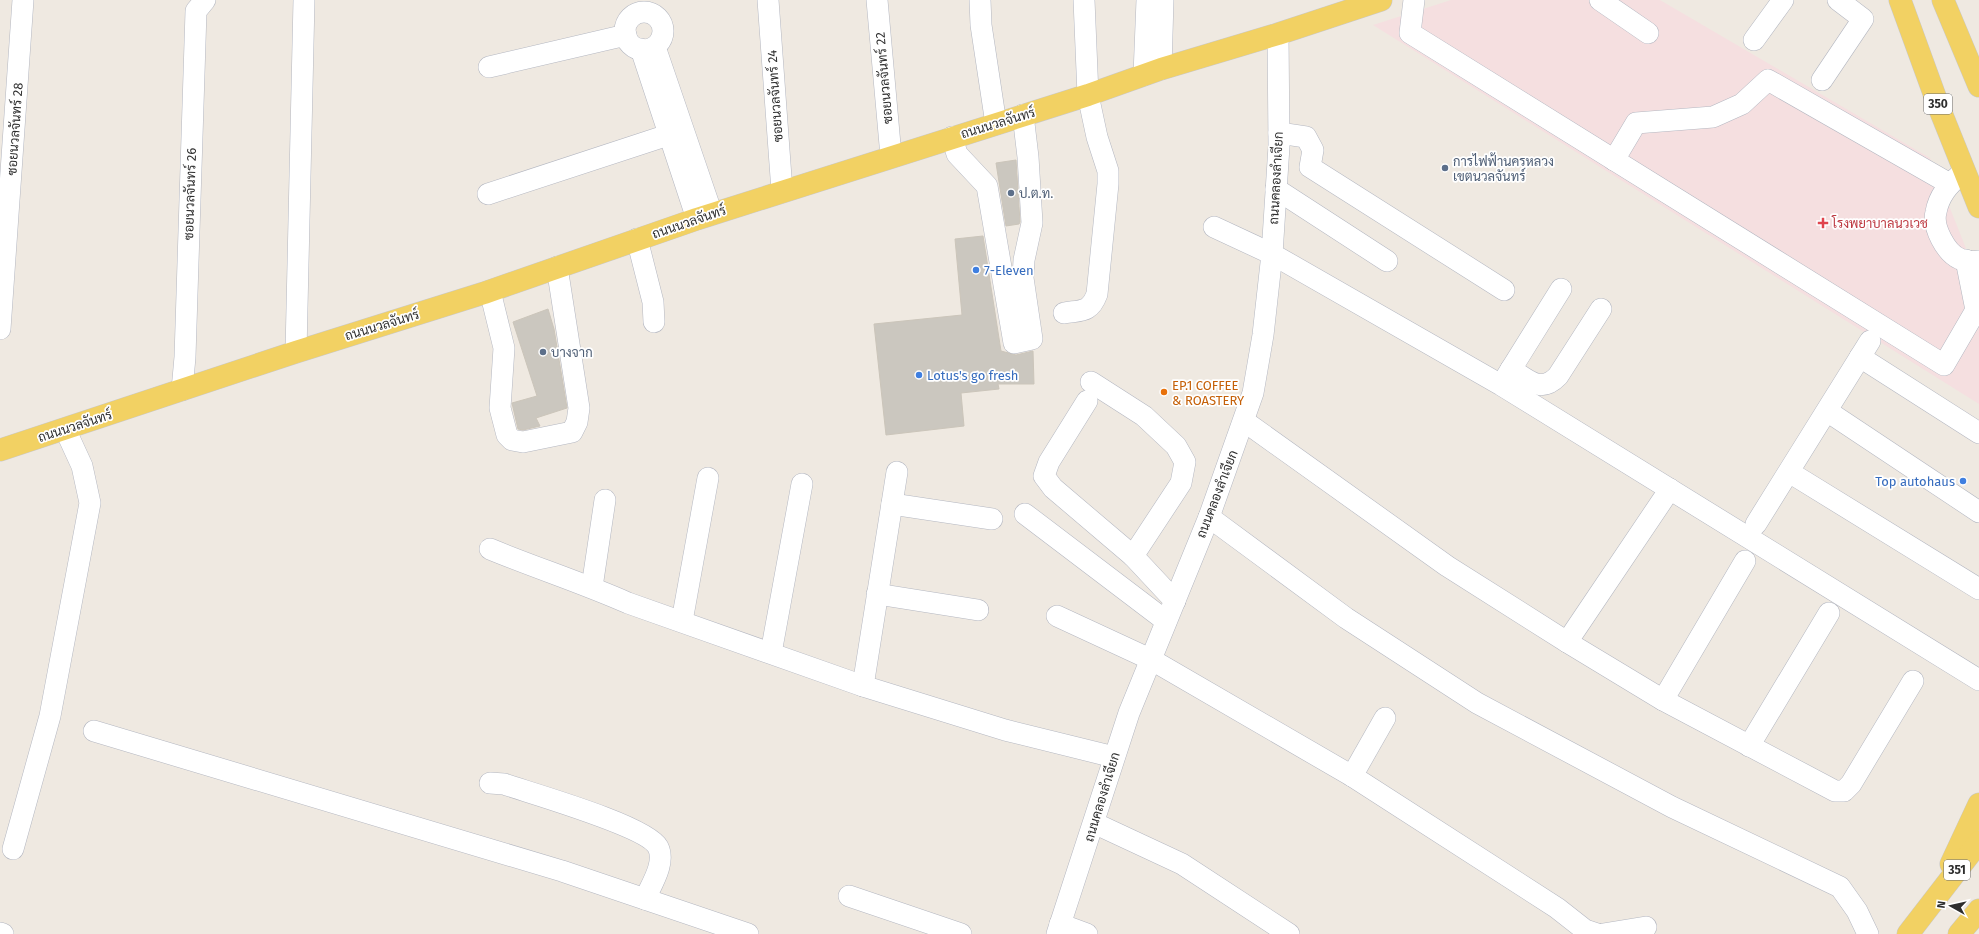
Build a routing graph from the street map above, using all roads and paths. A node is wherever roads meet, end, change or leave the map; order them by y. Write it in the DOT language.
graph roads {
  1 [pos="23,0"];
  2 [pos="205,0"];
  3 [pos="304,0"];
  4 [pos="768,0"];
  5 [pos="877,0"];
  6 [pos="980,0"];
  7 [pos="1084,0"];
  8 [pos="1147,0"];
  9 [pos="1164,0"];
  10 [pos="1381,0"];
  11 [pos="1414,0"];
  12 [pos="1600,0"];
  13 [pos="1783,0"];
  14 [pos="1838,0"];
  15 [pos="1900,0"];
  16 [pos="1943,0"];
  17 [pos="638,7"];
  18 [pos="1648,33"];
  19 [pos="1278,34"];
  20 [pos="626,35"];
  21 [pos="1754,40"];
  22 [pos="648,48"];
  23 [pos="489,67"];
  24 [pos="1152,72"];
  25 [pos="1822,80"];
  26 [pos="1979,86"];
  27 [pos="1088,95"];
  28 [pos="1023,115"];
  29 [pos="996,124"];
  30 [pos="1279,133"];
  31 [pos="668,135"];
  32 [pos="952,137"];
  33 [pos="892,156"];
  34 [pos="1614,160"];
  35 [pos="6,166"];
  36 [pos="1957,177"];
  37 [pos="1276,189"];
  38 [pos="782,191"];
  39 [pos="488,194"];
  40 [pos="1979,207"];
  41 [pos="704,216"];
  42 [pos="1214,227"];
  43 [pos="637,239"];
  44 [pos="1272,254"];
  45 [pos="1387,261"];
  46 [pos="1972,261"];
  47 [pos="557,267"];
  48 [pos="1561,289"];
  49 [pos="1504,290"];
  50 [pos="490,291"];
  51 [pos="1601,309"];
  52 [pos="1064,313"];
  53 [pos="654,322"];
  54 [pos="0,329"];
  55 [pos="296,352"];
  56 [pos="1506,377"];
  57 [pos="182,390"];
  58 [pos="1826,411"];
  59 [pos="1244,421"];
  60 [pos="65,429"];
  61 [pos="1979,433"];
  62 [pos="0,450"];
  63 [pos="897,472"];
  64 [pos="1788,472"];
  65 [pos="708,478"];
  66 [pos="802,484"];
  67 [pos="1670,489"];
  68 [pos="604,500"];
  69 [pos="892,504"];
  70 [pos="1979,512"];
  71 [pos="1025,514"];
  72 [pos="1209,517"];
  73 [pos="992,519"];
  74 [pos="1756,524"];
  75 [pos="490,549"];
  76 [pos="1133,556"];
  77 [pos="1745,561"];
  78 [pos="592,587"];
  79 [pos="1979,589"];
  80 [pos="877,594"];
  81 [pos="1175,601"];
  82 [pos="978,610"];
  83 [pos="1829,613"];
  84 [pos="1057,616"];
  85 [pos="682,621"];
  86 [pos="1166,621"];
  87 [pos="1567,642"];
  88 [pos="772,653"];
  89 [pos="1152,660"];
  90 [pos="1979,680"];
  91 [pos="1913,681"];
  92 [pos="863,686"];
  93 [pos="1663,700"];
  94 [pos="1385,718"];
  95 [pos="94,731"];
  96 [pos="1748,746"];
  97 [pos="1114,757"];
  98 [pos="1352,776"];
  99 [pos="490,783"];
  100 [pos="1979,804"];
  101 [pos="1094,823"];
  102 [pos="1979,842"];
  103 [pos="13,849"];
  104 [pos="849,896"];
  105 [pos="645,899"];
  106 [pos="1935,899"];
  107 [pos="1979,910"];
  108 [pos="1646,927"];
  109 [pos="1059,929"];
  110 [pos="0,933"];
  111 [pos="3,934"];
  112 [pos="748,934"];
  113 [pos="961,934"];
  114 [pos="1088,934"];
  115 [pos="1288,934"];
  116 [pos="1597,934"];
  117 [pos="1603,934"];
  118 [pos="1868,934"];
  119 [pos="1908,934"];
  120 [pos="1959,934"];
  1 -- 35 [label="street, ซอยนวลจันทร์ 28"];
  2 -- 57 [label="street, ซอยนวลจันทร์ 26"];
  3 -- 55 [label="street"];
  4 -- 38 [label="street, ซอยนวลจันทร์ 24"];
  5 -- 33 [label="street, ซอยนวลจันทร์ 22"];
  6 -- 29 [label="street"];
  7 -- 27 [label="street"];
  8 -- 24 [label="street"];
  9 -- 24 [label="street"];
  10 -- 19 [label="main road, ถนนนวลจันทร์"];
  11 -- 34 [label="street"];
  12 -- 18 [label="street"];
  13 -- 21 [label="street"];
  14 -- 25 [label="street"];
  15 -- 36 [label="main road, 350"];
  16 -- 26 [label="main road"];
  17 -- 20 [label="street"];
  17 -- 22 [label="street"];
  19 -- 24 [label="main road, ถนนนวลจันทร์"];
  19 -- 30 [label="street, ถนนคลองลำเจียก"];
  20 -- 22 [label="street"];
  20 -- 23 [label="street"];
  22 -- 31 [label="street"];
  22 -- 41 [label="street"];
  24 -- 27 [label="main road, ถนนนวลจันทร์"];
  27 -- 28 [label="main road, ถนนนวลจันทร์"];
  27 -- 52 [label="street"];
  28 -- 29 [label="main road, ถนนนวลจันทร์"];
  28 -- 32 [label="street"];
  29 -- 32 [label="main road, ถนนนวลจันทร์"];
  30 -- 37 [label="street, ถนนคลองลำเจียก"];
  30 -- 49 [label="street"];
  31 -- 39 [label="street"];
  31 -- 41 [label="street"];
  32 -- 33 [label="main road, ถนนนวลจันทร์"];
  33 -- 38 [label="main road, ถนนนวลจันทร์"];
  34 -- 36 [label="street"];
  34 -- 46 [label="street"];
  35 -- 54 [label="street, ซอยนวลจันทร์ 28"];
  36 -- 40 [label="main road, 350"];
  36 -- 46 [label="street"];
  37 -- 44 [label="street, ถนนคลองลำเจียก"];
  37 -- 45 [label="street"];
  38 -- 41 [label="main road, ถนนนวลจันทร์"];
  41 -- 43 [label="main road, ถนนนวลจันทร์"];
  42 -- 44 [label="street"];
  43 -- 47 [label="main road, ถนนนวลจันทร์"];
  43 -- 53 [label="street"];
  44 -- 56 [label="street"];
  44 -- 59 [label="street, ถนนคลองลำเจียก"];
  47 -- 50 [label="main road, ถนนนวลจันทร์"];
  47 -- 50 [label="street"];
  48 -- 56 [label="street"];
  50 -- 55 [label="main road, ถนนนวลจันทร์"];
  51 -- 56 [label="street"];
  55 -- 57 [label="main road, ถนนนวลจันทร์"];
  56 -- 67 [label="street"];
  57 -- 60 [label="main road, ถนนนวลจันทร์"];
  58 -- 61 [label="street"];
  58 -- 64 [label="street"];
  58 -- 70 [label="street"];
  59 -- 72 [label="street, ถนนคลองลำเจียก"];
  59 -- 87 [label="street"];
  60 -- 62 [label="main road, ถนนนวลจันทร์"];
  60 -- 103 [label="street"];
  63 -- 69 [label="street"];
  64 -- 74 [label="street"];
  64 -- 79 [label="street"];
  65 -- 85 [label="street"];
  66 -- 88 [label="street"];
  67 -- 87 [label="street"];
  67 -- 90 [label="street"];
  68 -- 78 [label="street"];
  69 -- 73 [label="street"];
  69 -- 80 [label="street"];
  71 -- 86 [label="street"];
  72 -- 81 [label="street, ถนนคลองลำเจียก"];
  72 -- 118 [label="street"];
  75 -- 78 [label="street"];
  76 -- 76 [label="street"];
  76 -- 81 [label="street"];
  77 -- 93 [label="street"];
  78 -- 85 [label="street"];
  80 -- 82 [label="street"];
  80 -- 92 [label="street"];
  81 -- 86 [label="street, ถนนคลองลำเจียก"];
  83 -- 96 [label="street"];
  84 -- 89 [label="street"];
  85 -- 88 [label="street"];
  86 -- 89 [label="street, ถนนคลองลำเจียก"];
  87 -- 93 [label="street"];
  88 -- 92 [label="street"];
  89 -- 97 [label="street, ถนนคลองลำเจียก"];
  89 -- 98 [label="street"];
  91 -- 96 [label="street"];
  92 -- 97 [label="street"];
  93 -- 96 [label="street"];
  94 -- 98 [label="street"];
  95 -- 105 [label="street"];
  97 -- 101 [label="street, ถนนคลองลำเจียก"];
  98 -- 116 [label="street"];
  99 -- 105 [label="street"];
  100 -- 106 [label="main road"];
  101 -- 109 [label="street, ถนนคลองลำเจียก"];
  101 -- 115 [label="street"];
  102 -- 106 [label="main road, 351"];
  104 -- 113 [label="street"];
  105 -- 112 [label="street"];
  106 -- 119 [label="main road, 351"];
  107 -- 120 [label="main road"];
  108 -- 117 [label="street"];
  109 -- 114 [label="street"];
  110 -- 111 [label="street"];
}
